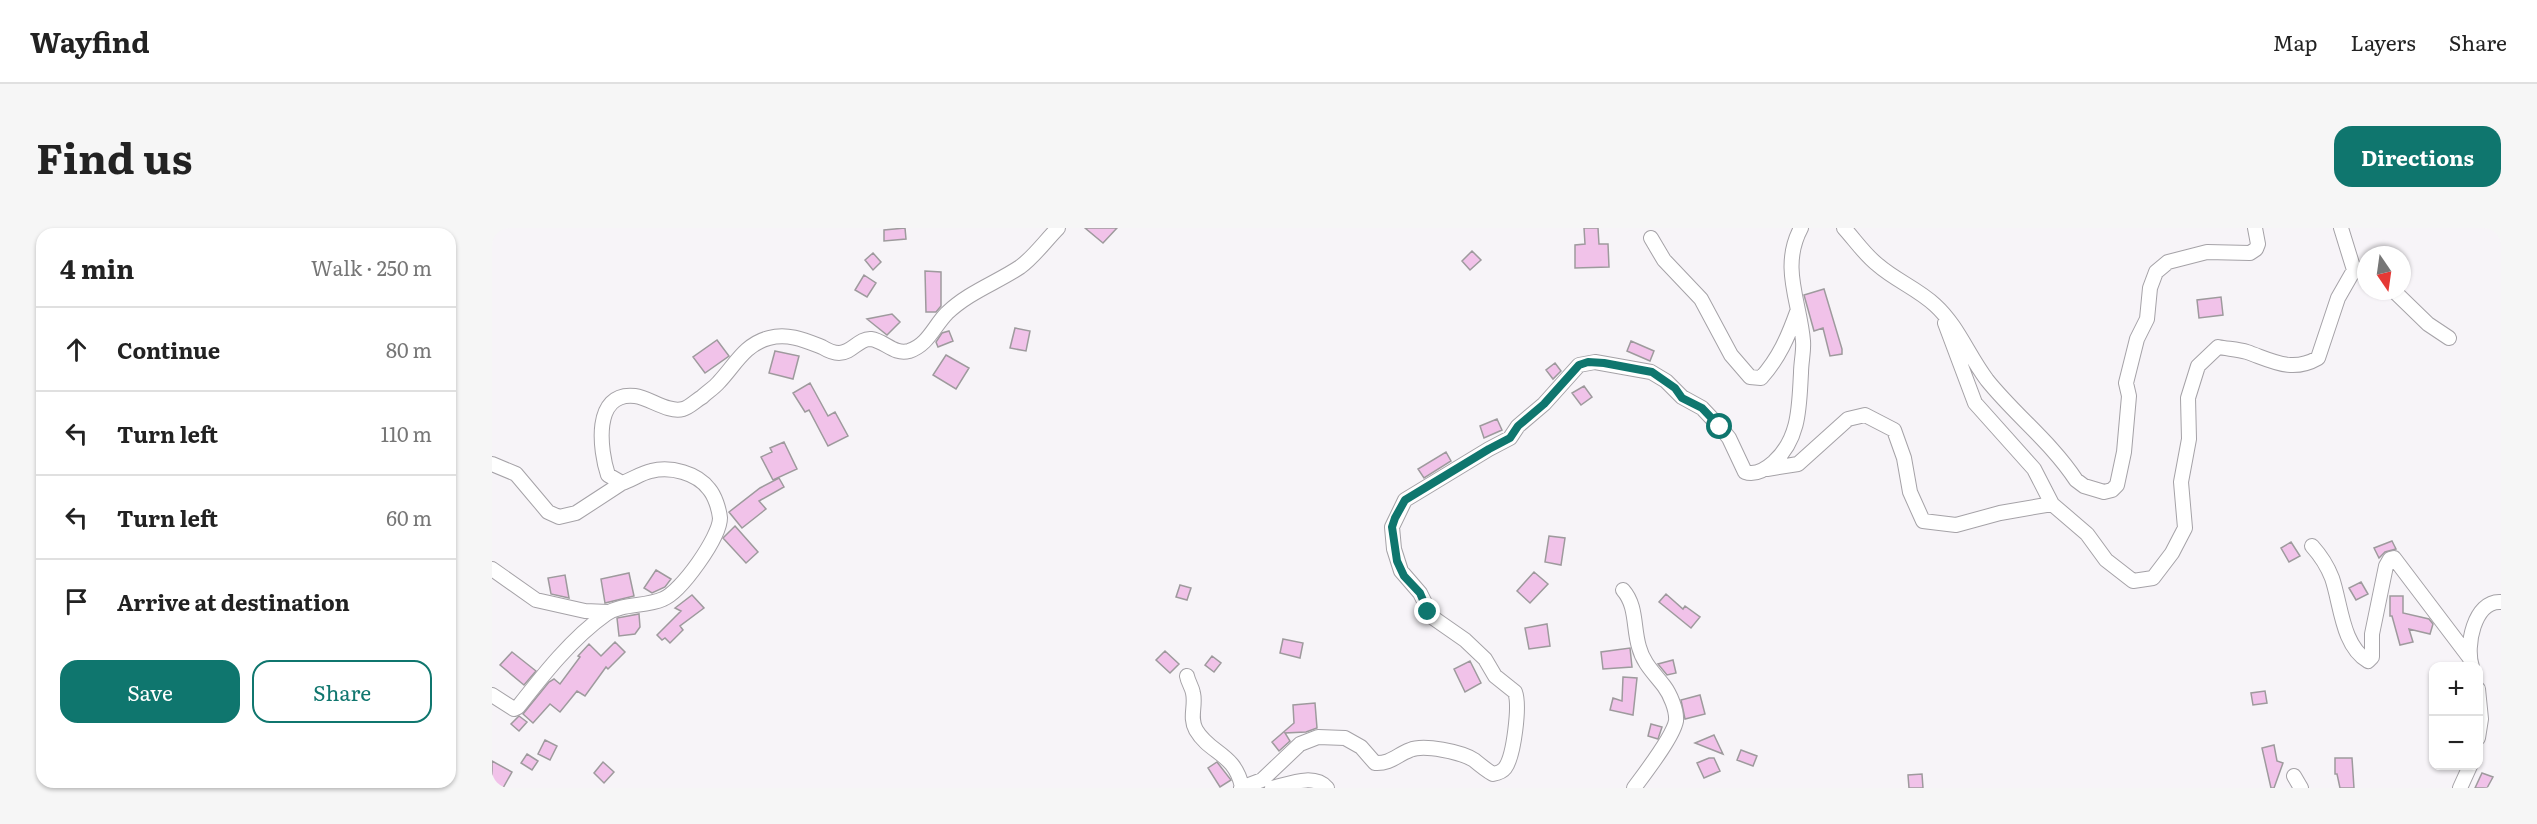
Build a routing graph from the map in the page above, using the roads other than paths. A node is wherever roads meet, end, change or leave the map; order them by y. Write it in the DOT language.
graph roads {
  1 [pos="1058,228"];
  2 [pos="1801,228"];
  3 [pos="1844,228"];
  4 [pos="2255,228"];
  5 [pos="2341,228"];
  6 [pos="1651,238"];
  7 [pos="2357,264"];
  8 [pos="2357,275"];
  9 [pos="2403,300"];
  10 [pos="1797,312"];
  11 [pos="1942,312"];
  12 [pos="2449,339"];
  13 [pos="492,464"];
  14 [pos="1764,469"];
  15 [pos="622,483"];
  16 [pos="2052,504"];
  17 [pos="2312,546"];
  18 [pos="492,569"];
  19 [pos="1623,590"];
  20 [pos="2501,602"];
  21 [pos="608,612"];
  22 [pos="2470,662"];
  23 [pos="1187,676"];
  24 [pos="492,695"];
  25 [pos="2468,770"];
  26 [pos="1241,788"];
  27 [pos="1272,788"];
  28 [pos="1327,788"];
  29 [pos="1634,788"];
  30 [pos="2460,788"];
  1 -- 15 [label="street"];
  2 -- 10 [label="street"];
  3 -- 11 [label="street"];
  4 -- 11 [label="street"];
  5 -- 7 [label="street"];
  6 -- 10 [label="street"];
  8 -- 16 [label="street"];
  9 -- 12 [label="street"];
  10 -- 14 [label="street"];
  11 -- 16 [label="street"];
  13 -- 15 [label="street"];
  14 -- 16 [label="street"];
  14 -- 26 [label="street"];
  15 -- 21 [label="street"];
  17 -- 22 [label="street"];
  18 -- 21 [label="street"];
  19 -- 29 [label="street"];
  20 -- 22 [label="street"];
  21 -- 24 [label="street"];
  23 -- 26 [label="street"];
  25 -- 30 [label="street"];
  27 -- 28 [label="street"];
}
